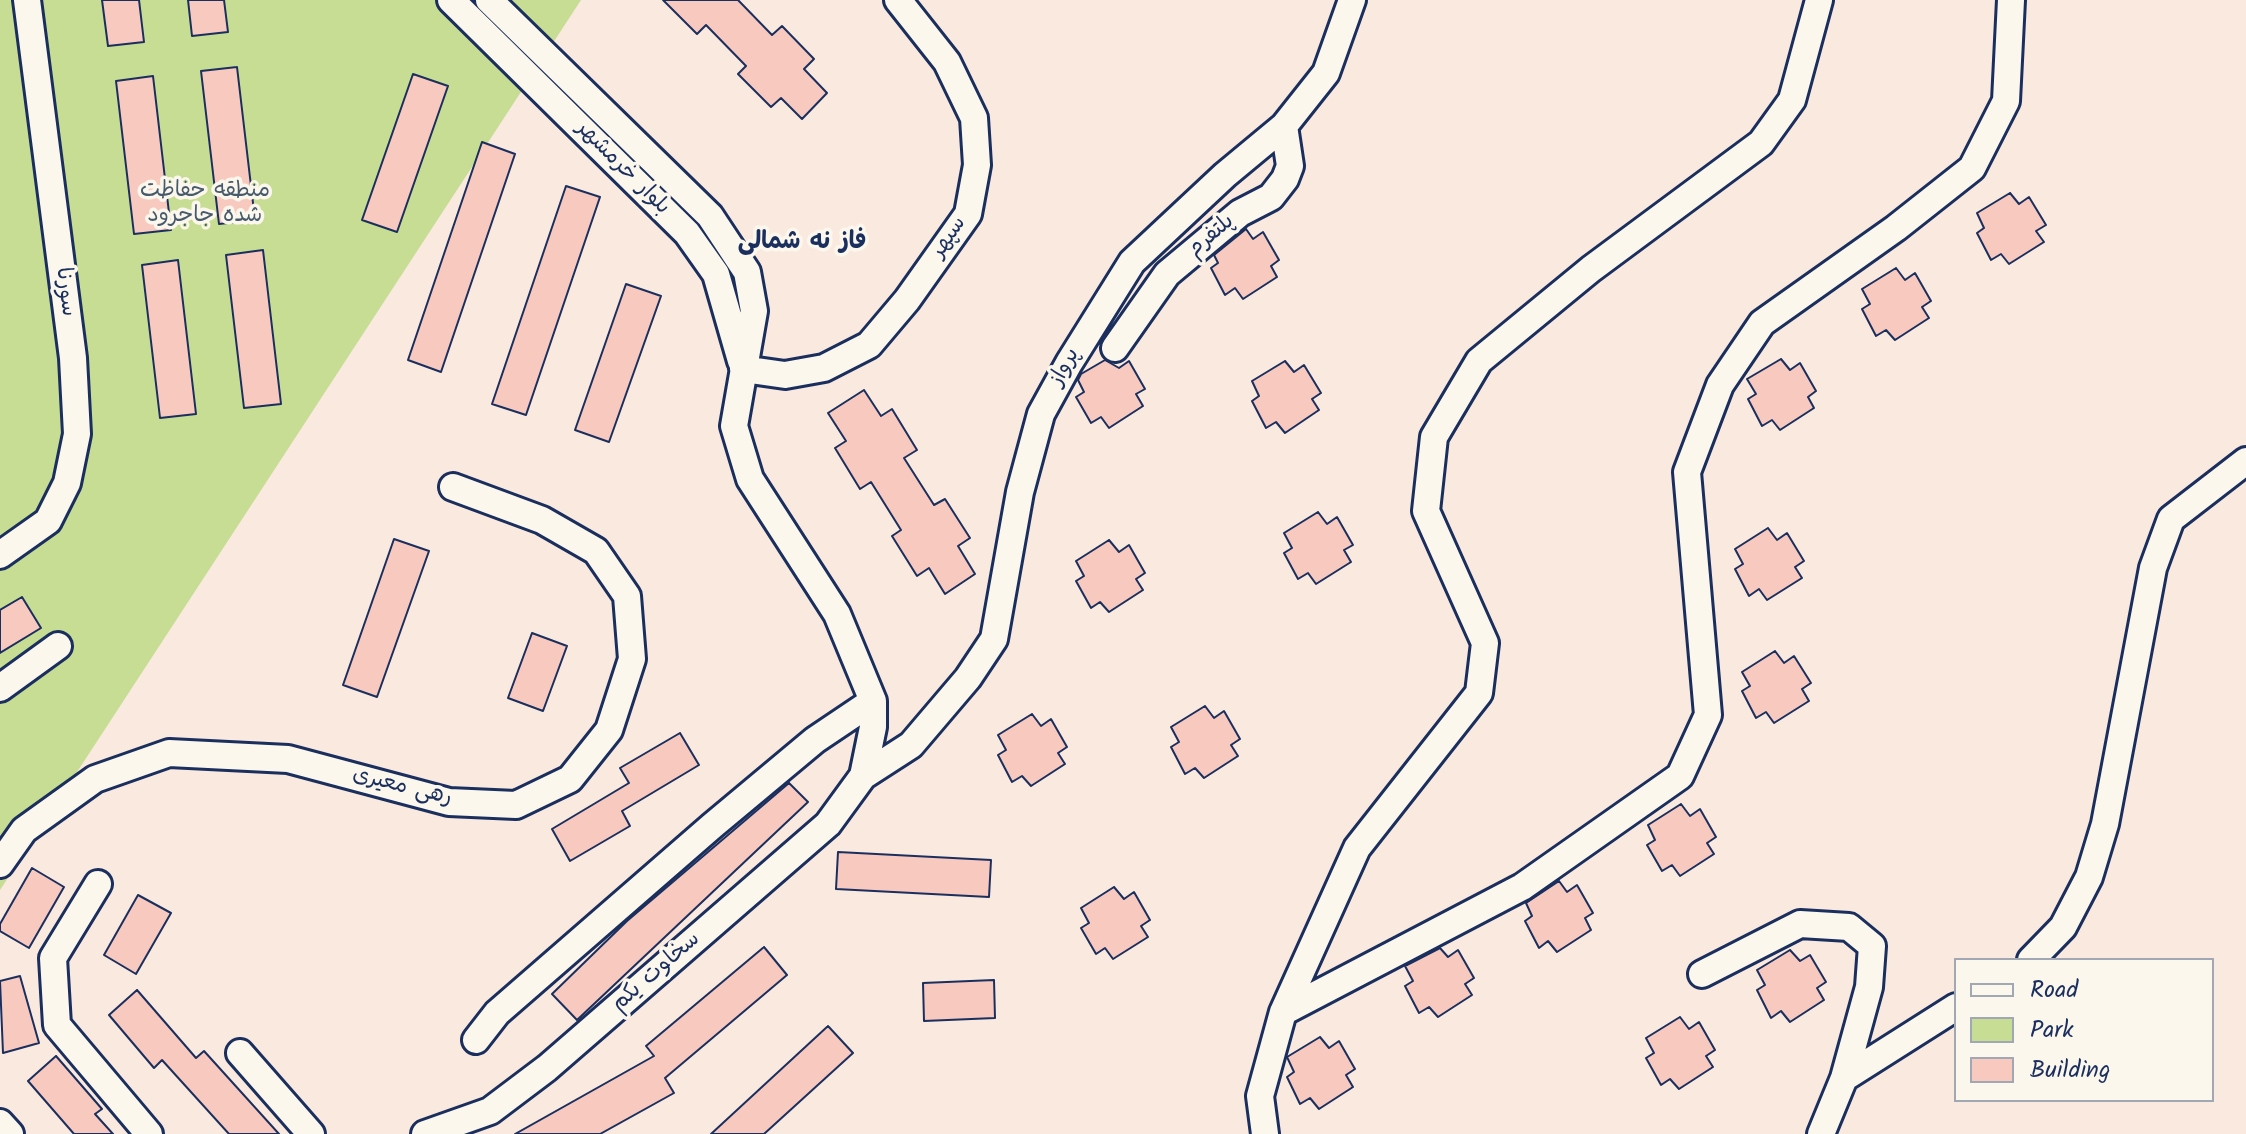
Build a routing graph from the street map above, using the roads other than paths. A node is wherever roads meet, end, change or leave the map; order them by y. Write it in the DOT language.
graph roads {
  1 [pos="27,0"];
  2 [pos="451,0"];
  3 [pos="489,0"];
  4 [pos="898,0"];
  5 [pos="1352,0"];
  6 [pos="1819,0"];
  7 [pos="2011,0"];
  8 [pos="1284,126"];
  9 [pos="1115,348"];
  10 [pos="743,369"];
  11 [pos="2246,461"];
  12 [pos="453,487"];
  13 [pos="0,555"];
  14 [pos="58,646"];
  15 [pos="0,688"];
  16 [pos="873,701"];
  17 [pos="863,776"];
  18 [pos="0,864"];
  19 [pos="98,884"];
  20 [pos="2033,958"];
  21 [pos="1702,974"];
  22 [pos="1954,1008"];
  23 [pos="1283,1012"];
  24 [pos="476,1040"];
  25 [pos="240,1053"];
  26 [pos="1844,1078"];
  27 [pos="0,1123"];
  28 [pos="10,1134"];
  29 [pos="149,1134"];
  30 [pos="311,1134"];
  31 [pos="425,1134"];
  32 [pos="1265,1134"];
  33 [pos="1821,1134"];
  1 -- 13 [label="street, سورنا"];
  2 -- 10 [label="street, بلوار خرمشهر"];
  3 -- 10 [label="street, بلوار خرمشهر"];
  4 -- 10 [label="street, سپهر"];
  5 -- 8 [label="street, پرواز"];
  6 -- 23 [label="street"];
  7 -- 23 [label="street"];
  8 -- 9 [label="street, پلتفرم"];
  8 -- 17 [label="street, پرواز"];
  10 -- 16 [label="street, بلوار خرمشهر"];
  11 -- 20 [label="street"];
  12 -- 18 [label="street, رهی معیری"];
  14 -- 15 [label="street"];
  16 -- 17 [label="street, بلوار خرمشهر"];
  16 -- 24 [label="street"];
  17 -- 31 [label="street, سخاوت یکم"];
  19 -- 29 [label="street"];
  21 -- 26 [label="street"];
  22 -- 26 [label="street"];
  23 -- 32 [label="street"];
  25 -- 30 [label="street"];
  26 -- 33 [label="street"];
  27 -- 28 [label="street"];
}
